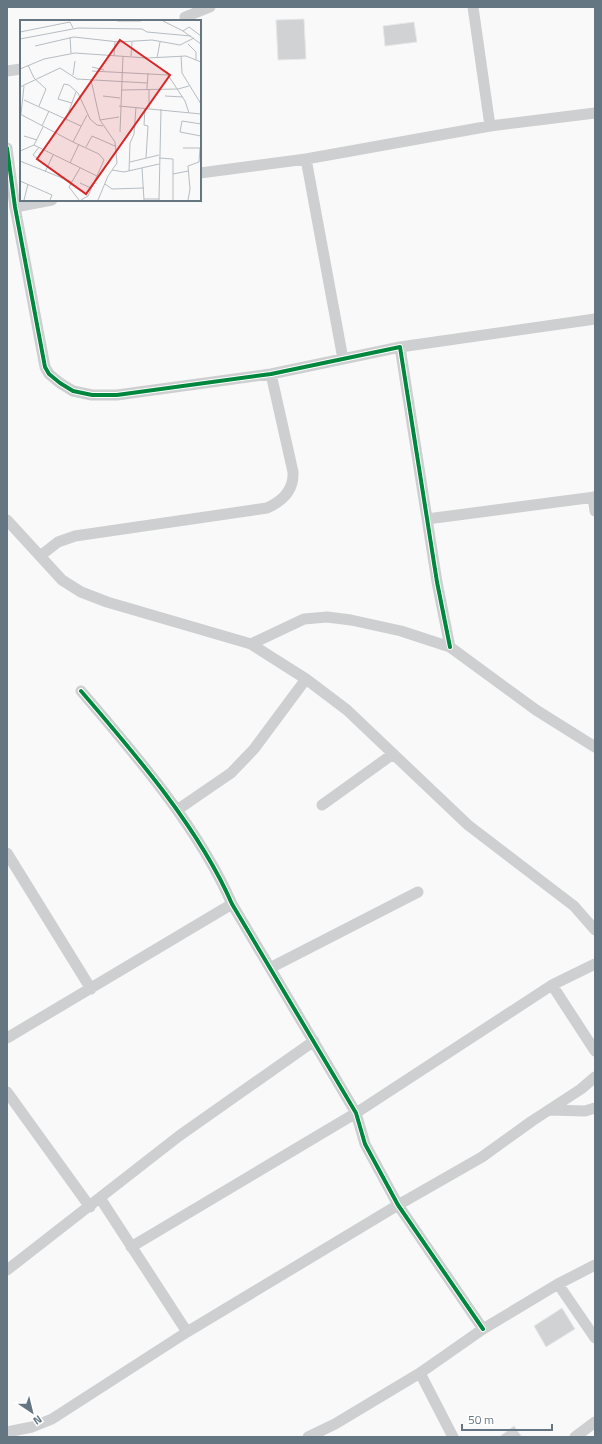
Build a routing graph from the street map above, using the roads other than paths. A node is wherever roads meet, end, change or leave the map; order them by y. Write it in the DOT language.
graph roads {
  1 [pos="210,7"];
  2 [pos="473,7"];
  3 [pos="185,15"];
  4 [pos="20,69"];
  5 [pos="7,71"];
  6 [pos="595,113"];
  7 [pos="490,126"];
  8 [pos="7,148"];
  9 [pos="306,159"];
  10 [pos="201,173"];
  11 [pos="10,187"];
  12 [pos="47,201"];
  13 [pos="15,207"];
  14 [pos="595,319"];
  15 [pos="400,347"];
  16 [pos="343,359"];
  17 [pos="271,374"];
  18 [pos="594,497"];
  19 [pos="595,511"];
  20 [pos="427,519"];
  21 [pos="7,520"];
  22 [pos="40,556"];
  23 [pos="251,644"];
  24 [pos="450,647"];
  25 [pos="306,679"];
  26 [pos="81,691"];
  27 [pos="595,747"];
  28 [pos="393,754"];
  29 [pos="322,805"];
  30 [pos="177,810"];
  31 [pos="7,852"];
  32 [pos="418,892"];
  33 [pos="232,904"];
  34 [pos="595,930"];
  35 [pos="595,964"];
  36 [pos="270,968"];
  37 [pos="552,985"];
  38 [pos="91,989"];
  39 [pos="8,1035"];
  40 [pos="314,1041"];
  41 [pos="595,1051"];
  42 [pos="595,1077"];
  43 [pos="7,1092"];
  44 [pos="595,1108"];
  45 [pos="549,1110"];
  46 [pos="356,1113"];
  47 [pos="100,1198"];
  48 [pos="398,1205"];
  49 [pos="90,1207"];
  50 [pos="131,1247"];
  51 [pos="595,1266"];
  52 [pos="7,1270"];
  53 [pos="558,1284"];
  54 [pos="483,1329"];
  55 [pos="187,1332"];
  56 [pos="595,1338"];
  57 [pos="420,1373"];
  58 [pos="595,1422"];
  59 [pos="7,1432"];
  60 [pos="308,1437"];
  61 [pos="453,1437"];
  62 [pos="575,1437"];
  1 -- 3 [label="street"];
  2 -- 7 [label="street"];
  4 -- 5 [label="street"];
  6 -- 7 [label="street"];
  7 -- 9 [label="street"];
  8 -- 11 [label="street"];
  9 -- 10 [label="street"];
  9 -- 16 [label="street"];
  11 -- 13 [label="street"];
  12 -- 13 [label="street"];
  13 -- 17 [label="street"];
  14 -- 15 [label="street"];
  15 -- 16 [label="street"];
  15 -- 20 [label="street"];
  16 -- 17 [label="street"];
  17 -- 22 [label="street"];
  18 -- 19 [label="street"];
  18 -- 20 [label="street"];
  20 -- 24 [label="street"];
  21 -- 22 [label="street"];
  22 -- 23 [label="street"];
  23 -- 24 [label="street"];
  23 -- 25 [label="street"];
  24 -- 27 [label="street"];
  25 -- 28 [label="street"];
  25 -- 30 [label="street"];
  26 -- 30 [label="street"];
  28 -- 29 [label="street"];
  28 -- 34 [label="street"];
  30 -- 33 [label="street"];
  31 -- 38 [label="street"];
  32 -- 36 [label="street"];
  33 -- 36 [label="street"];
  33 -- 38 [label="street"];
  35 -- 37 [label="street"];
  36 -- 40 [label="street"];
  37 -- 41 [label="street"];
  37 -- 46 [label="street"];
  38 -- 39 [label="street"];
  40 -- 46 [label="street"];
  40 -- 47 [label="street"];
  42 -- 45 [label="street"];
  43 -- 49 [label="street"];
  44 -- 45 [label="street"];
  45 -- 48 [label="street"];
  46 -- 48 [label="street"];
  46 -- 50 [label="street"];
  47 -- 49 [label="street"];
  47 -- 50 [label="street"];
  48 -- 54 [label="street"];
  48 -- 55 [label="street"];
  49 -- 52 [label="street"];
  50 -- 55 [label="street"];
  51 -- 53 [label="street"];
  53 -- 54 [label="street"];
  53 -- 56 [label="street"];
  54 -- 57 [label="street"];
  55 -- 59 [label="street"];
  57 -- 60 [label="street"];
  57 -- 61 [label="street"];
  58 -- 62 [label="street"];
}
